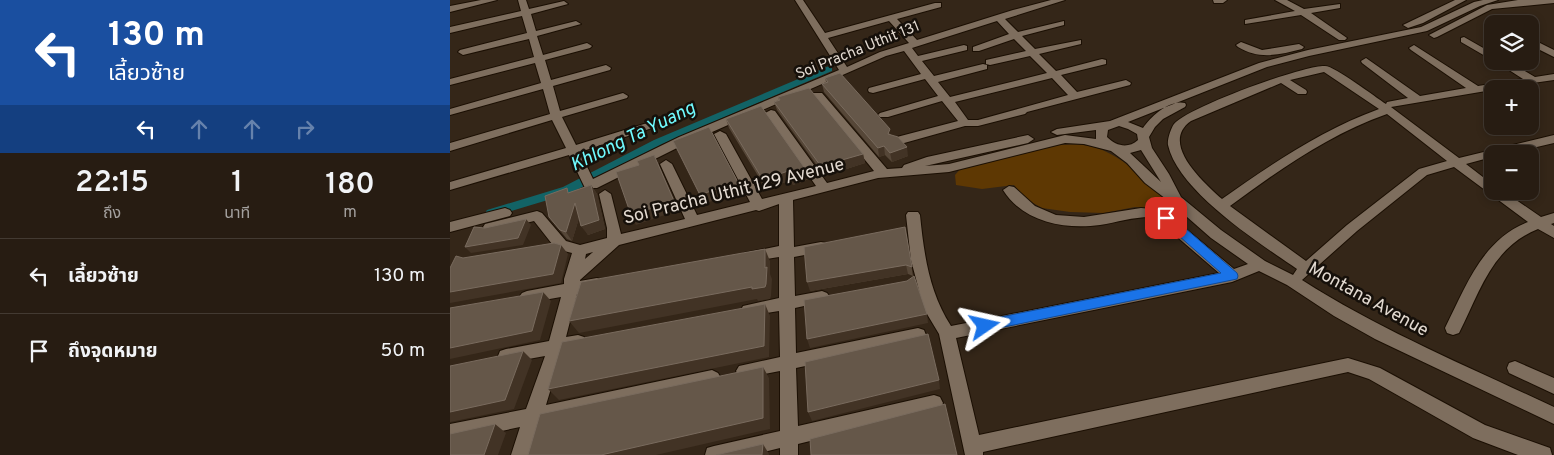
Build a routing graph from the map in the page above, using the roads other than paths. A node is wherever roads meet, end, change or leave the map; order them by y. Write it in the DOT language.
graph roads {
  1 [pos="493,0"];
  2 [pos="522,0"];
  3 [pos="799,0"];
  4 [pos="1061,0"];
  5 [pos="1279,0"];
  6 [pos="1462,0"];
  7 [pos="1494,0"];
  8 [pos="1537,0"];
  9 [pos="1554,0"];
  10 [pos="1032,3"];
  11 [pos="564,4"];
  12 [pos="938,5"];
  13 [pos="1337,6"];
  14 [pos="450,9"];
  15 [pos="1302,12"];
  16 [pos="526,13"];
  17 [pos="998,17"];
  18 [pos="892,18"];
  19 [pos="1248,22"];
  20 [pos="1061,23"];
  21 [pos="576,24"];
  22 [pos="450,30"];
  23 [pos="533,34"];
  24 [pos="1016,35"];
  25 [pos="822,37"];
  26 [pos="1342,38"];
  27 [pos="1464,40"];
  28 [pos="1078,42"];
  29 [pos="1360,43"];
  30 [pos="909,44"];
  31 [pos="1241,45"];
  32 [pos="588,46"];
  33 [pos="1539,46"];
  34 [pos="964,48"];
  35 [pos="1369,48"];
  36 [pos="1414,48"];
  37 [pos="976,49"];
  38 [pos="463,52"];
  39 [pos="1034,52"];
  40 [pos="1484,52"];
  41 [pos="1554,54"];
  42 [pos="540,59"];
  43 [pos="916,60"];
  44 [pos="1366,61"];
  45 [pos="1102,62"];
  46 [pos="606,68"];
  47 [pos="1515,70"];
  48 [pos="845,71"];
  49 [pos="1056,74"];
  50 [pos="930,77"];
  51 [pos="1554,77"];
  52 [pos="1283,80"];
  53 [pos="1532,80"];
  54 [pos="450,82"];
  55 [pos="1126,83"];
  56 [pos="548,85"];
  57 [pos="1484,89"];
  58 [pos="873,90"];
  59 [pos="1476,90"];
  60 [pos="1302,92"];
  61 [pos="818,95"];
  62 [pos="623,96"];
  63 [pos="1075,96"];
  64 [pos="946,99"];
  65 [pos="1418,100"];
  66 [pos="1390,107"];
  67 [pos="450,112"];
  68 [pos="771,113"];
  69 [pos="884,115"];
  70 [pos="556,116"];
  71 [pos="965,123"];
  72 [pos="1112,124"];
  73 [pos="648,126"];
  74 [pos="720,134"];
  75 [pos="1144,139"];
  76 [pos="1554,139"];
  77 [pos="897,142"];
  78 [pos="450,147"];
  79 [pos="1112,147"];
  80 [pos="574,150"];
  81 [pos="1454,162"];
  82 [pos="666,164"];
  83 [pos="898,171"];
  84 [pos="884,174"];
  85 [pos="1484,184"];
  86 [pos="450,186"];
  87 [pos="824,188"];
  88 [pos="1009,190"];
  89 [pos="605,194"];
  90 [pos="786,198"];
  91 [pos="1175,199"];
  92 [pos="1506,200"];
  93 [pos="1223,205"];
  94 [pos="759,206"];
  95 [pos="521,210"];
  96 [pos="913,215"];
  97 [pos="1554,218"];
  98 [pos="693,222"];
  99 [pos="1537,222"];
  100 [pos="490,226"];
  101 [pos="450,227"];
  102 [pos="1554,233"];
  103 [pos="614,242"];
  104 [pos="834,244"];
  105 [pos="562,245"];
  106 [pos="544,248"];
  107 [pos="580,250"];
  108 [pos="787,252"];
  109 [pos="730,260"];
  110 [pos="1260,265"];
  111 [pos="1307,269"];
  112 [pos="1232,276"];
  113 [pos="607,282"];
  114 [pos="1292,282"];
  115 [pos="570,284"];
  116 [pos="835,295"];
  117 [pos="514,299"];
  118 [pos="788,303"];
  119 [pos="730,314"];
  120 [pos="1453,328"];
  121 [pos="947,333"];
  122 [pos="918,334"];
  123 [pos="595,338"];
  124 [pos="556,346"];
  125 [pos="489,360"];
  126 [pos="788,362"];
  127 [pos="1515,368"];
  128 [pos="1554,386"];
  129 [pos="934,403"];
  130 [pos="533,416"];
  131 [pos="1554,416"];
  132 [pos="450,433"];
  133 [pos="789,446"];
  134 [pos="973,450"];
  135 [pos="520,455"];
  136 [pos="714,455"];
  137 [pos="1543,455"];
  1 -- 14 [label="street"];
  2 -- 16 [label="street"];
  3 -- 25 [label="street"];
  4 -- 10 [label="street, Soi Pracha Uthit 131"];
  5 -- 15 [label="street"];
  6 -- 26 [label="street"];
  7 -- 29 [label="street, Soi Pracha Uthit 129 Avenue"];
  8 -- 9 [label="street"];
  8 -- 35 [label="street"];
  10 -- 17 [label="street, Soi Pracha Uthit 131"];
  11 -- 16 [label="street"];
  12 -- 18 [label="street"];
  13 -- 15 [label="street"];
  15 -- 19 [label="street"];
  15 -- 26 [label="street"];
  16 -- 22 [label="street"];
  16 -- 23 [label="street"];
  17 -- 24 [label="street"];
  17 -- 30 [label="street, Soi Pracha Uthit 131"];
  18 -- 25 [label="street"];
  18 -- 30 [label="street"];
  20 -- 24 [label="street"];
  21 -- 23 [label="street"];
  23 -- 38 [label="street"];
  23 -- 42 [label="street"];
  24 -- 37 [label="street"];
  24 -- 39 [label="street"];
  25 -- 48 [label="street"];
  26 -- 31 [label="street"];
  27 -- 40 [label="street"];
  28 -- 39 [label="street"];
  29 -- 35 [label="street"];
  29 -- 72 [label="street, Soi Pracha Uthit 129 Avenue"];
  30 -- 43 [label="street"];
  30 -- 48 [label="street, Soi Pracha Uthit 131"];
  32 -- 42 [label="street"];
  33 -- 41 [label="street"];
  34 -- 43 [label="street"];
  35 -- 75 [label="street"];
  36 -- 59 [label="street"];
  39 -- 49 [label="street"];
  39 -- 50 [label="street"];
  42 -- 54 [label="street"];
  42 -- 56 [label="street"];
  43 -- 50 [label="street"];
  44 -- 65 [label="street"];
  45 -- 49 [label="street"];
  46 -- 56 [label="street"];
  47 -- 53 [label="street"];
  48 -- 80 [label="street, Soi Pracha Uthit 131"];
  49 -- 63 [label="street"];
  49 -- 64 [label="street"];
  50 -- 58 [label="street"];
  50 -- 64 [label="street"];
  51 -- 53 [label="street"];
  52 -- 60 [label="street"];
  52 -- 66 [label="street"];
  52 -- 93 [label="street"];
  55 -- 63 [label="street"];
  56 -- 67 [label="street"];
  56 -- 70 [label="street"];
  57 -- 59 [label="street"];
  59 -- 65 [label="street"];
  61 -- 84 [label="street"];
  62 -- 70 [label="street"];
  63 -- 71 [label="street"];
  64 -- 69 [label="street"];
  64 -- 71 [label="street"];
  65 -- 66 [label="street"];
  66 -- 81 [label="street"];
  66 -- 93 [label="street"];
  68 -- 87 [label="street"];
  70 -- 78 [label="street"];
  70 -- 80 [label="street"];
  71 -- 77 [label="street"];
  72 -- 75 [label="street, Soi Pracha Uthit 129 Avenue"];
  72 -- 79 [label="street"];
  72 -- 83 [label="street, Soi Pracha Uthit 129 Avenue"];
  73 -- 80 [label="street"];
  74 -- 94 [label="street"];
  75 -- 79 [label="street, Soi Pracha Uthit 129 Avenue"];
  75 -- 91 [label="street, Montana Avenue"];
  76 -- 81 [label="street"];
  79 -- 83 [label="street, Soi Pracha Uthit 129 Avenue"];
  79 -- 91 [label="street, Montana Avenue"];
  80 -- 86 [label="street"];
  81 -- 85 [label="street"];
  81 -- 111 [label="street"];
  82 -- 98 [label="street"];
  83 -- 84 [label="street, Soi Pracha Uthit 129 Avenue"];
  84 -- 87 [label="street, Soi Pracha Uthit 129 Avenue"];
  87 -- 90 [label="street, Soi Pracha Uthit 129 Avenue"];
  88 -- 112 [label="street"];
  89 -- 103 [label="street"];
  90 -- 94 [label="street, Soi Pracha Uthit 129 Avenue"];
  90 -- 108 [label="street"];
  91 -- 110 [label="street, Montana Avenue"];
  92 -- 99 [label="street"];
  93 -- 111 [label="street"];
  94 -- 98 [label="street, Soi Pracha Uthit 129 Avenue"];
  95 -- 101 [label="street"];
  96 -- 121 [label="street"];
  97 -- 99 [label="street"];
  98 -- 103 [label="street, Soi Pracha Uthit 129 Avenue"];
  99 -- 102 [label="street"];
  99 -- 120 [label="street"];
  100 -- 105 [label="street"];
  103 -- 107 [label="street, Soi Pracha Uthit 129 Avenue"];
  103 -- 115 [label="street"];
  104 -- 108 [label="street"];
  105 -- 106 [label="street"];
  105 -- 107 [label="street"];
  107 -- 115 [label="street"];
  108 -- 109 [label="street"];
  108 -- 118 [label="street"];
  110 -- 112 [label="street"];
  110 -- 114 [label="street, Montana Avenue"];
  111 -- 114 [label="street"];
  112 -- 121 [label="street"];
  113 -- 115 [label="street"];
  114 -- 131 [label="street, Montana Avenue"];
  115 -- 117 [label="street"];
  115 -- 124 [label="street"];
  116 -- 118 [label="street"];
  118 -- 119 [label="street"];
  118 -- 126 [label="street"];
  121 -- 134 [label="street"];
  122 -- 126 [label="street"];
  123 -- 124 [label="street"];
  124 -- 125 [label="street"];
  124 -- 130 [label="street"];
  126 -- 130 [label="street"];
  126 -- 133 [label="street"];
  127 -- 128 [label="street"];
  129 -- 133 [label="street"];
  130 -- 132 [label="street"];
  130 -- 135 [label="street"];
  133 -- 136 [label="street"];
  134 -- 137 [label="street"];
}
